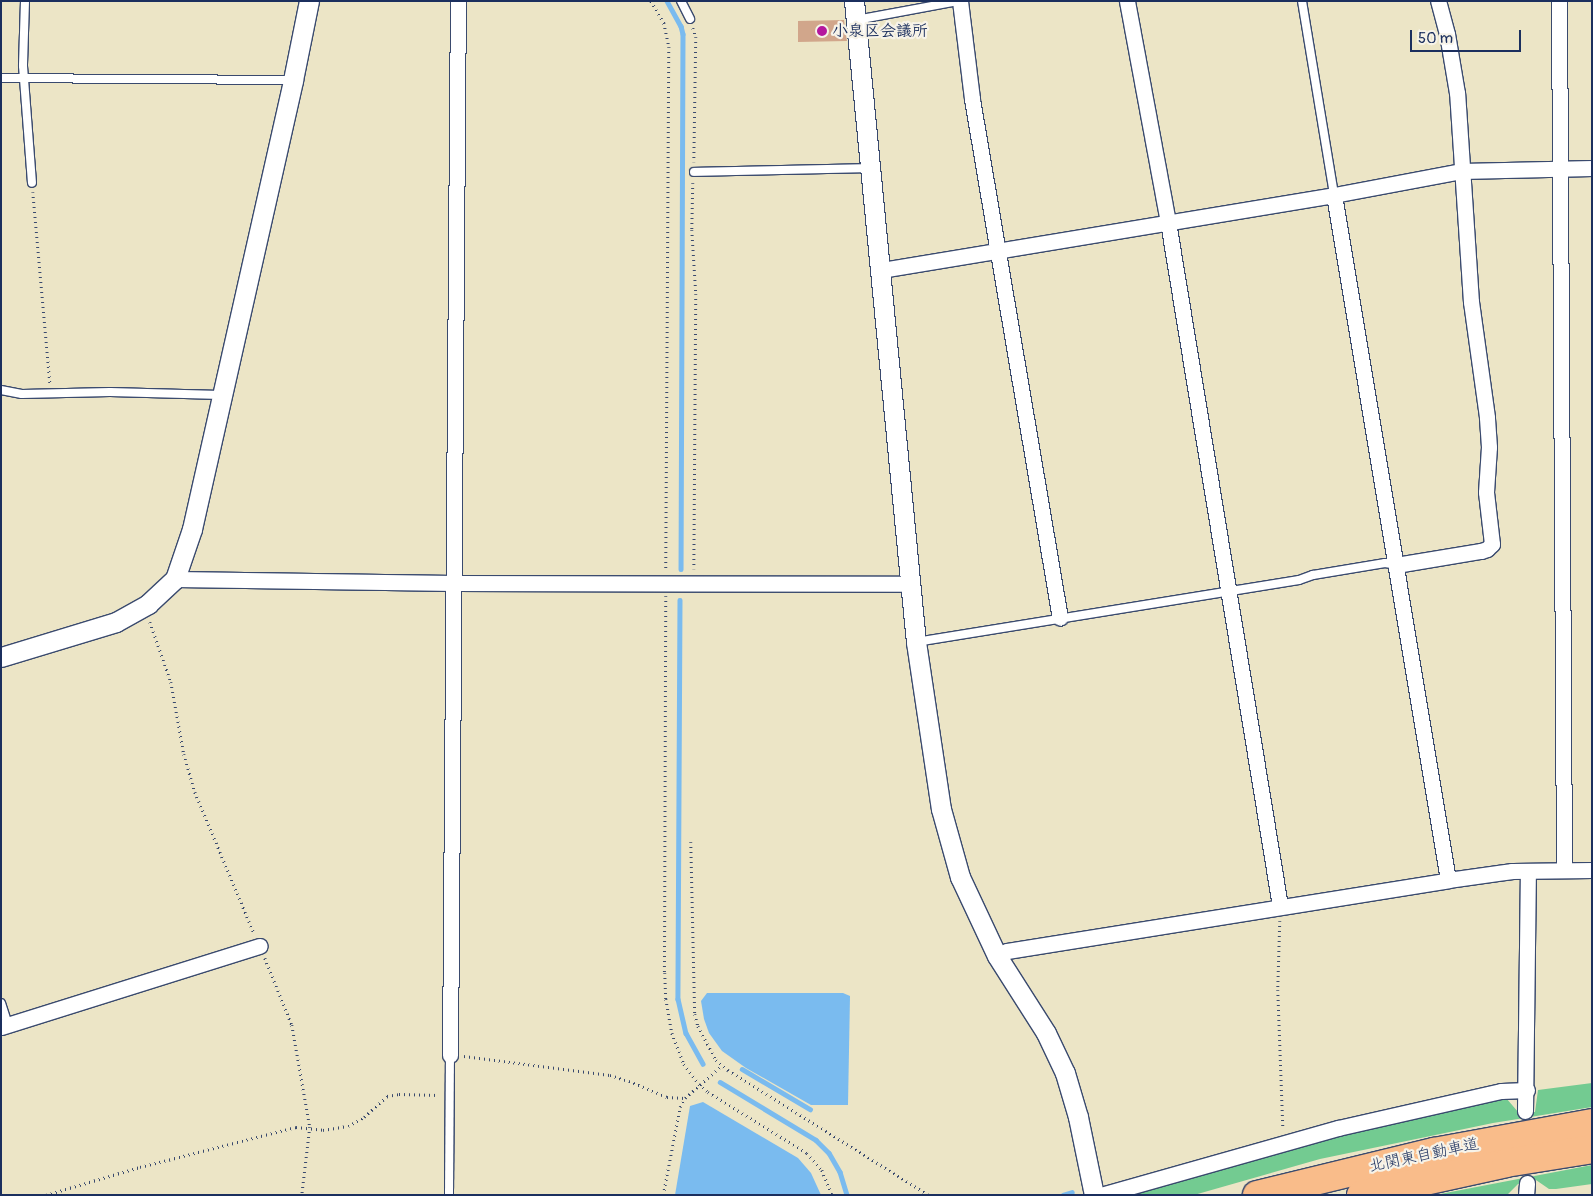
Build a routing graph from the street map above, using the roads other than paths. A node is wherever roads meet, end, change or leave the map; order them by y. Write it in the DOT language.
graph roads {
  1 [pos="25,1"];
  2 [pos="309,1"];
  3 [pos="458,1"];
  4 [pos="681,1"];
  5 [pos="960,1"];
  6 [pos="1127,1"];
  7 [pos="1302,1"];
  8 [pos="1438,1"];
  9 [pos="1559,1"];
  10 [pos="855,10"];
  11 [pos="690,19"];
  12 [pos="1,78"];
  13 [pos="24,78"];
  14 [pos="293,80"];
  15 [pos="871,168"];
  16 [pos="1559,168"];
  17 [pos="1592,168"];
  18 [pos="1461,171"];
  19 [pos="694,172"];
  20 [pos="32,183"];
  21 [pos="1334,195"];
  22 [pos="1168,222"];
  23 [pos="999,249"];
  24 [pos="882,270"];
  25 [pos="1,390"];
  26 [pos="223,395"];
  27 [pos="1396,566"];
  28 [pos="175,578"];
  29 [pos="454,583"];
  30 [pos="911,584"];
  31 [pos="1229,590"];
  32 [pos="1060,618"];
  33 [pos="916,642"];
  34 [pos="1,657"];
  35 [pos="1564,870"];
  36 [pos="1592,870"];
  37 [pos="1528,871"];
  38 [pos="1448,880"];
  39 [pos="1280,906"];
  40 [pos="260,946"];
  41 [pos="996,956"];
  42 [pos="1,1002"];
  43 [pos="5,1026"];
  44 [pos="450,1055"];
  45 [pos="1526,1090"];
  46 [pos="1525,1111"];
  47 [pos="1592,1123"];
  48 [pos="1592,1149"];
  49 [pos="449,1195"];
  50 [pos="1094,1195"];
  51 [pos="1101,1195"];
  52 [pos="1257,1195"];
  53 [pos="1361,1195"];
  1 -- 13 [label="lane"];
  2 -- 14 [label="street"];
  3 -- 29 [label="street"];
  4 -- 11 [label="lane"];
  5 -- 10 [label="lane"];
  5 -- 23 [label="street"];
  6 -- 22 [label="street"];
  7 -- 21 [label="lane"];
  8 -- 18 [label="street"];
  9 -- 16 [label="street"];
  10 -- 15 [label="street"];
  12 -- 13 [label="lane"];
  13 -- 14 [label="lane"];
  13 -- 20 [label="lane"];
  14 -- 26 [label="street"];
  15 -- 19 [label="lane"];
  15 -- 24 [label="street"];
  16 -- 17 [label="street"];
  16 -- 18 [label="street"];
  16 -- 35 [label="street"];
  18 -- 21 [label="street"];
  18 -- 27 [label="street"];
  21 -- 22 [label="street"];
  21 -- 27 [label="street"];
  22 -- 23 [label="street"];
  22 -- 31 [label="street"];
  23 -- 24 [label="street"];
  23 -- 32 [label="street"];
  24 -- 30 [label="street"];
  25 -- 26 [label="lane"];
  26 -- 28 [label="street"];
  27 -- 31 [label="lane"];
  27 -- 38 [label="street"];
  28 -- 29 [label="street"];
  28 -- 34 [label="street"];
  29 -- 30 [label="street"];
  29 -- 44 [label="street"];
  30 -- 33 [label="street"];
  31 -- 32 [label="lane"];
  31 -- 39 [label="street"];
  32 -- 33 [label="lane"];
  33 -- 41 [label="street"];
  35 -- 36 [label="street"];
  35 -- 37 [label="street"];
  37 -- 38 [label="street"];
  37 -- 45 [label="street"];
  38 -- 39 [label="street"];
  39 -- 41 [label="street"];
  40 -- 43 [label="street"];
  41 -- 50 [label="street"];
  42 -- 43 [label="lane"];
  44 -- 49 [label="lane"];
  45 -- 46 [label="street"];
  45 -- 51 [label="street"];
  47 -- 52 [label="highway, 北関東自動車道"];
  48 -- 53 [label="highway, 北関東自動車道"];
}
